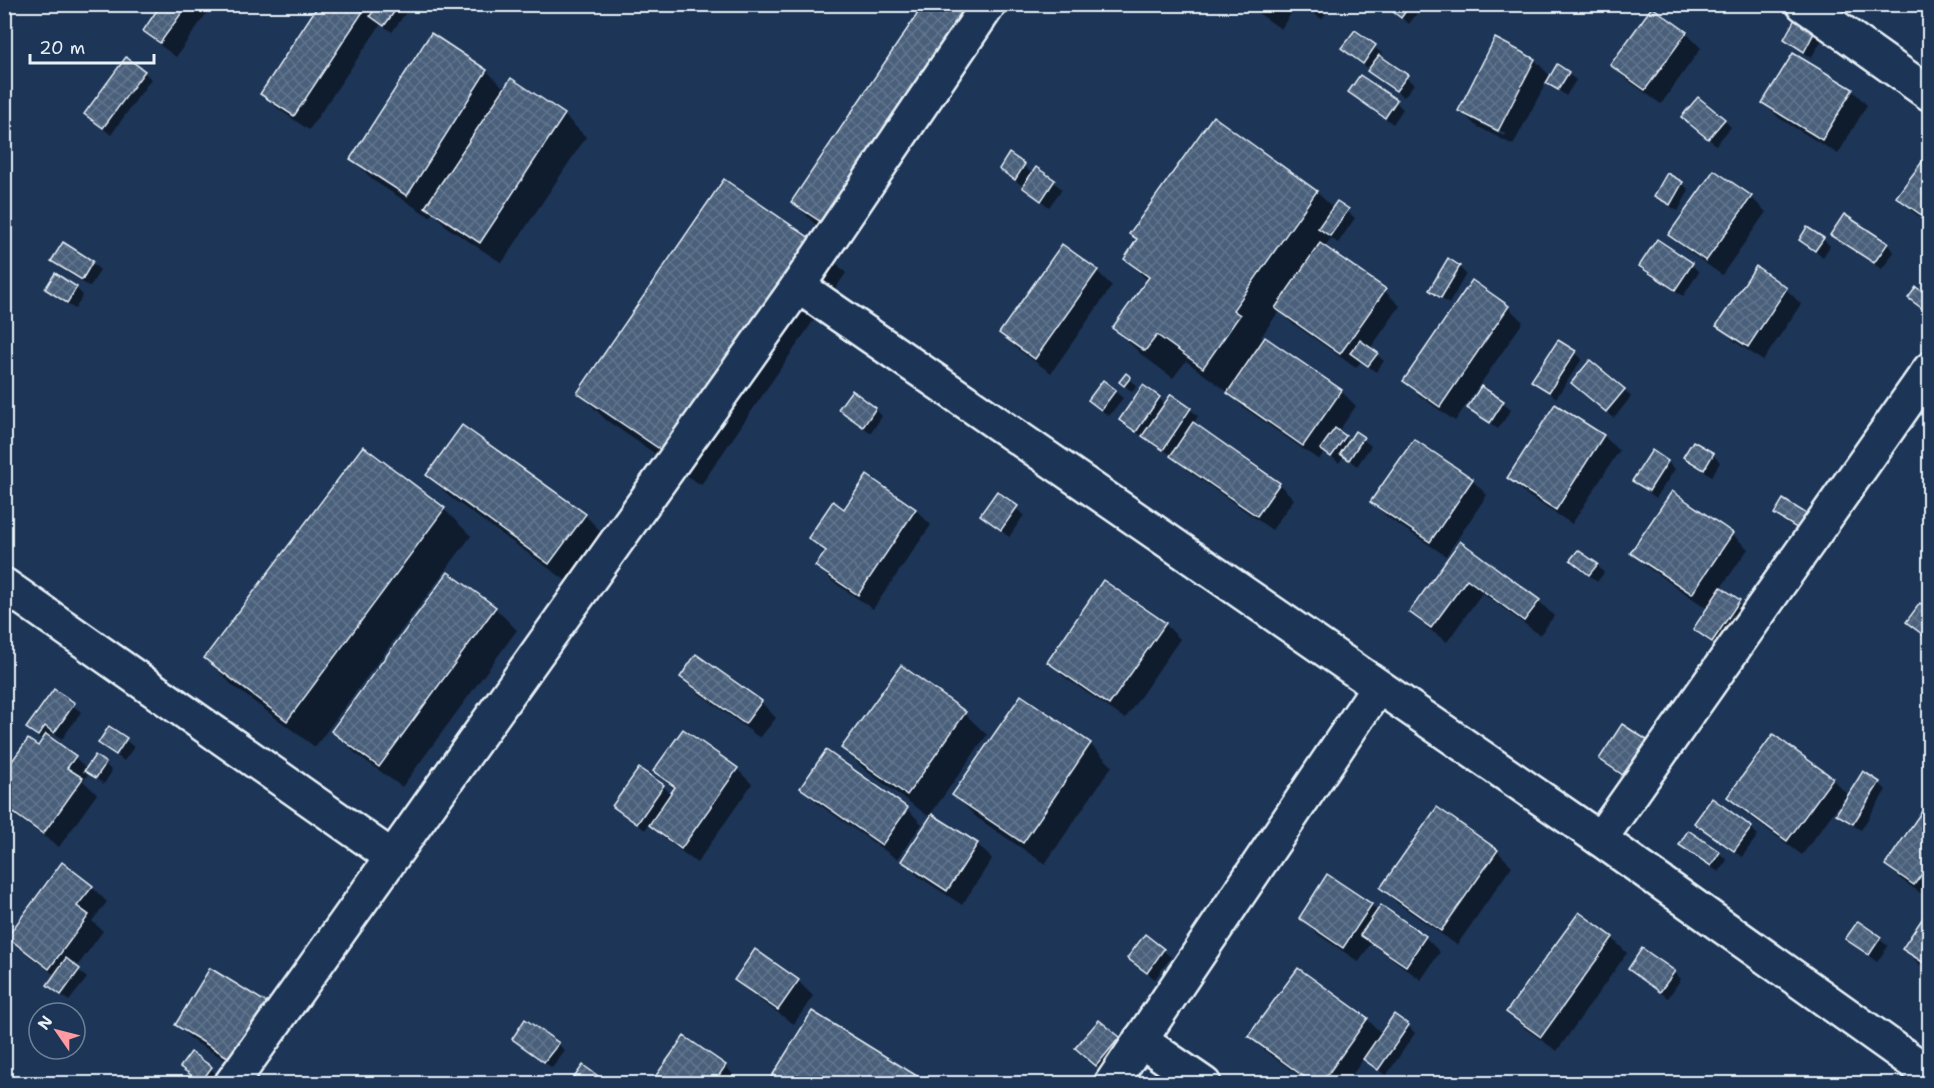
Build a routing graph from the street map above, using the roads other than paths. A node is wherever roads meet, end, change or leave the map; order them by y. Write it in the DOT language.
graph roads {
  1 [pos="989,4"];
  2 [pos="1803,4"];
  3 [pos="1929,94"];
  4 [pos="798,286"];
  5 [pos="1929,369"];
  6 [pos="4,585"];
  7 [pos="1378,687"];
  8 [pos="1600,839"];
  9 [pos="392,857"];
  10 [pos="1140,1040"];
  11 [pos="1929,1074"];
  12 [pos="231,1083"];
  13 [pos="1111,1083"];
  14 [pos="1204,1083"];
  1 -- 4 [label="street"];
  2 -- 3 [label="street"];
  4 -- 7 [label="street"];
  4 -- 9 [label="street"];
  5 -- 8 [label="street"];
  6 -- 9 [label="street"];
  7 -- 8 [label="street"];
  7 -- 10 [label="street"];
  8 -- 11 [label="street"];
  9 -- 12 [label="street"];
  10 -- 13 [label="street"];
  10 -- 14 [label="street"];
}
